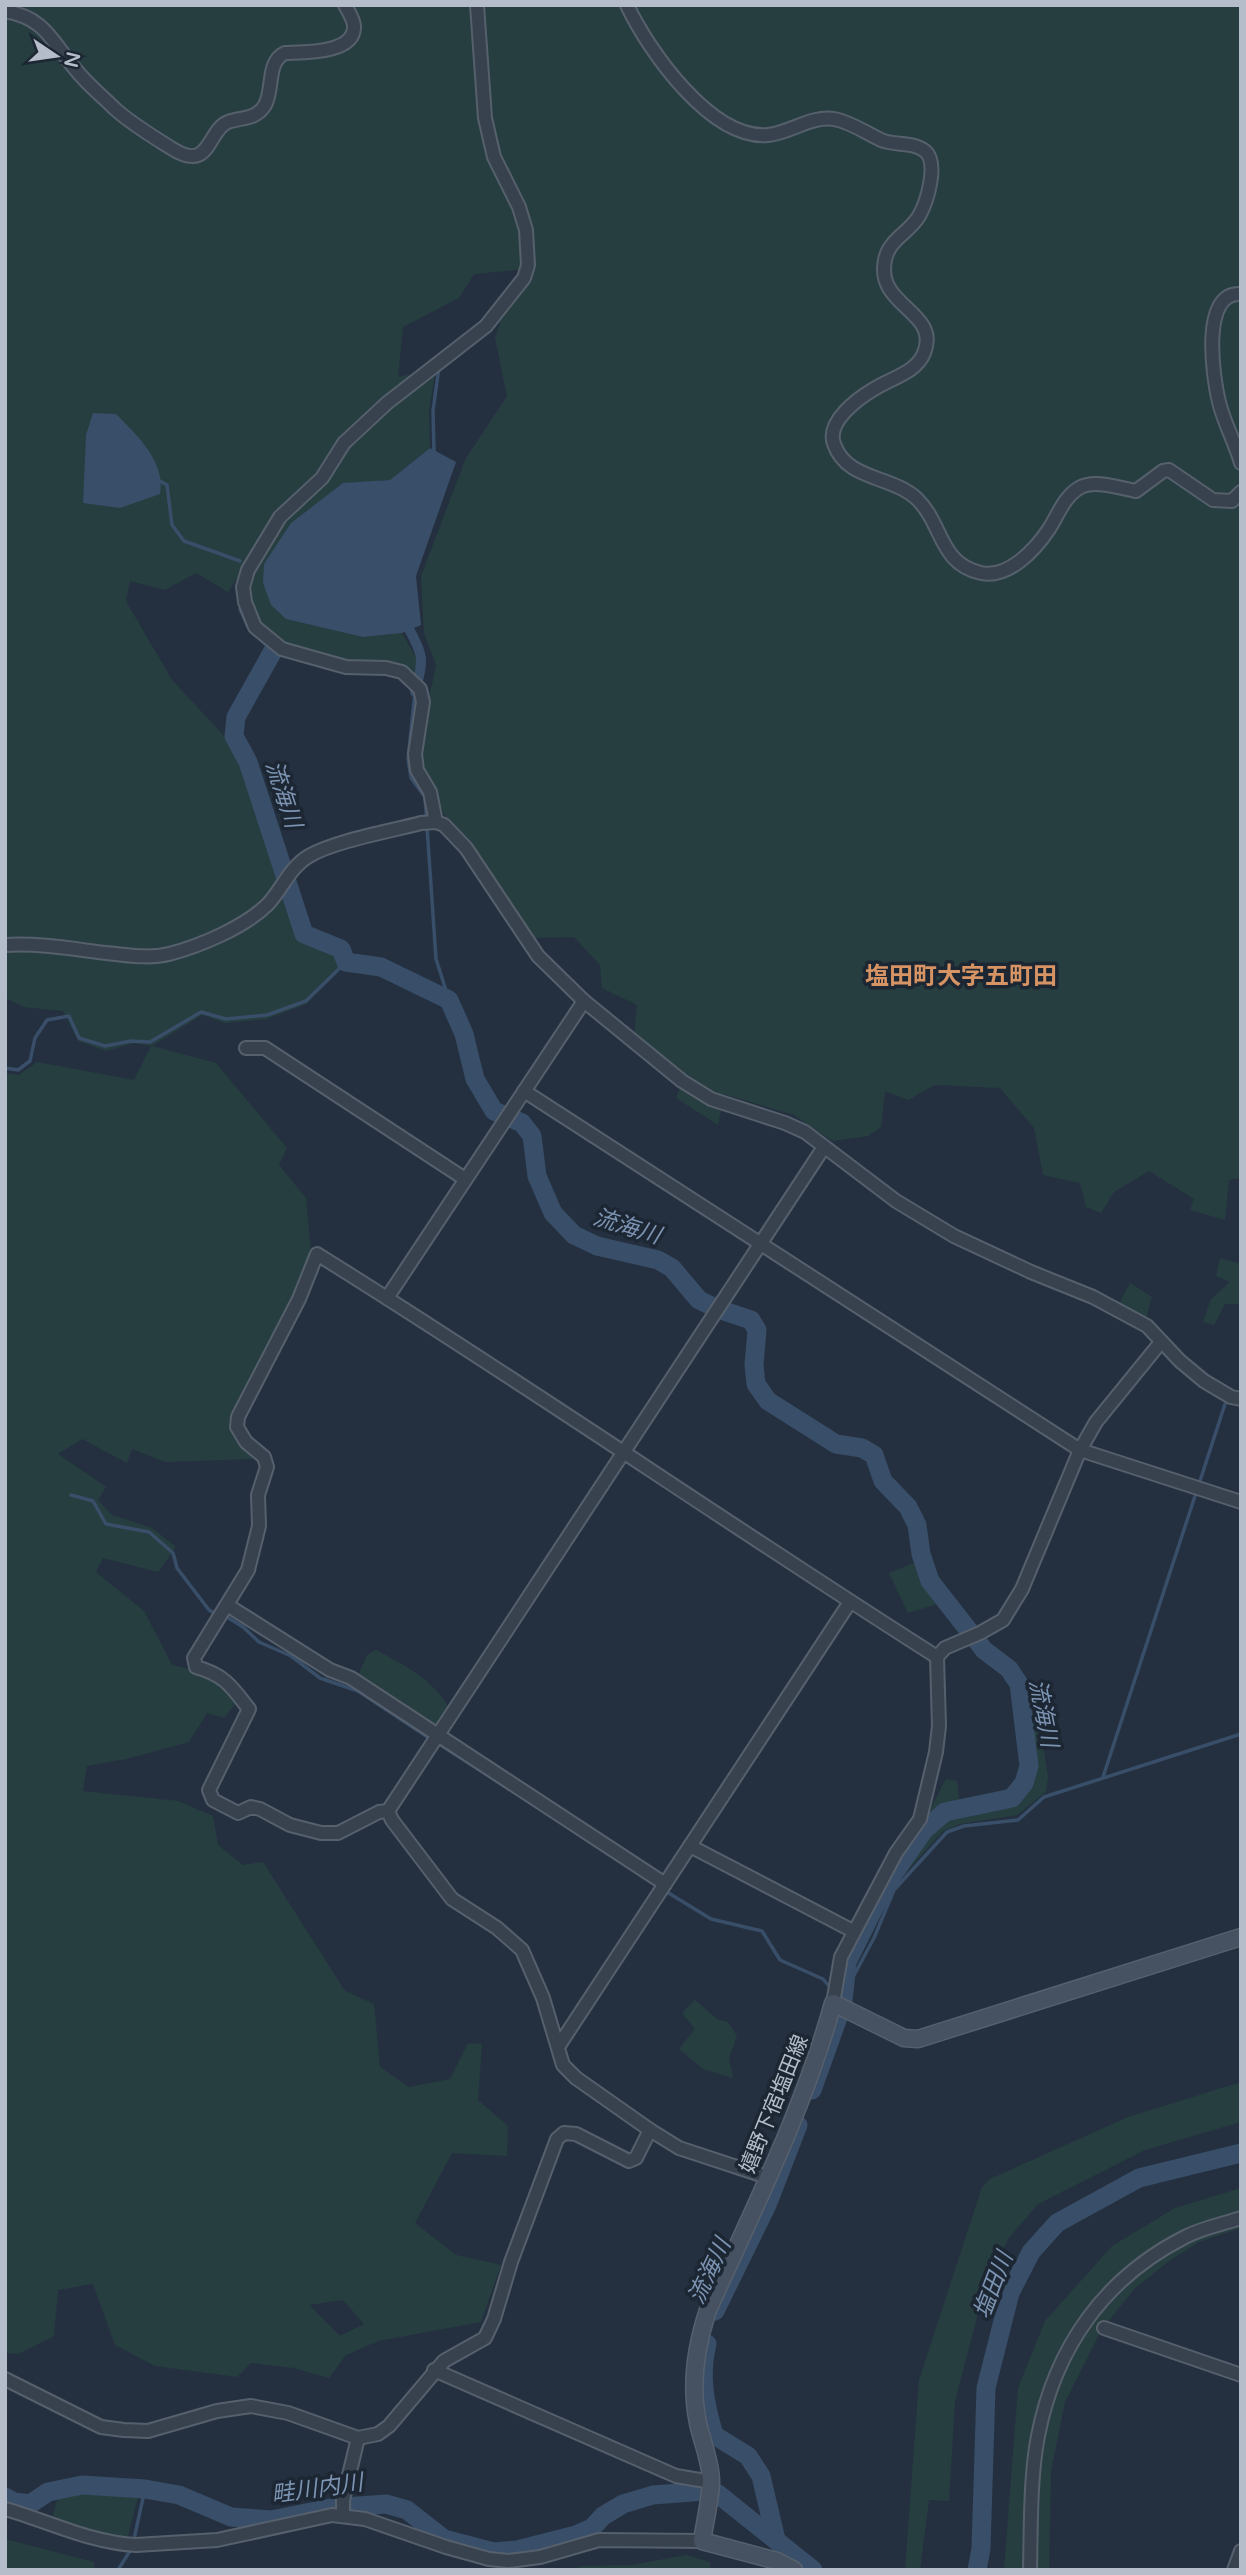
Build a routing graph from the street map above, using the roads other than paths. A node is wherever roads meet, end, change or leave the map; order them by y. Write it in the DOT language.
graph roads {
  1 [pos="345,5"];
  2 [pos="477,5"];
  3 [pos="627,5"];
  4 [pos="5,11"];
  5 [pos="1241,294"];
  6 [pos="1241,463"];
  7 [pos="1241,492"];
  8 [pos="436,822"];
  9 [pos="5,945"];
  10 [pos="584,1001"];
  11 [pos="246,1048"];
  12 [pos="524,1091"];
  13 [pos="824,1147"];
  14 [pos="466,1179"];
  15 [pos="761,1244"];
  16 [pos="387,1298"];
  17 [pos="1161,1342"];
  18 [pos="1241,1399"];
  19 [pos="1080,1450"];
  20 [pos="624,1453"];
  21 [pos="1241,1502"];
  22 [pos="850,1602"];
  23 [pos="227,1605"];
  24 [pos="937,1657"];
  25 [pos="440,1735"];
  26 [pos="388,1811"];
  27 [pos="690,1846"];
  28 [pos="665,1884"];
  29 [pos="853,1931"];
  30 [pos="1241,1937"];
  31 [pos="833,2003"];
  32 [pos="558,2047"];
  33 [pos="650,2130"];
  34 [pos="767,2177"];
  35 [pos="1241,2218"];
  36 [pos="1104,2328"];
  37 [pos="434,2370"];
  38 [pos="1241,2375"];
  39 [pos="5,2379"];
  40 [pos="358,2438"];
  41 [pos="711,2482"];
  42 [pos="5,2509"];
  43 [pos="343,2515"];
  44 [pos="702,2542"];
  45 [pos="1241,2551"];
  46 [pos="794,2570"];
  47 [pos="1030,2570"];
  48 [pos="1234,2570"];
  1 -- 4 [label="street"];
  2 -- 8 [label="street"];
  3 -- 7 [label="street"];
  5 -- 6 [label="street"];
  8 -- 9 [label="street"];
  8 -- 10 [label="street"];
  10 -- 12 [label="street"];
  10 -- 13 [label="street"];
  11 -- 14 [label="street"];
  12 -- 14 [label="street"];
  12 -- 15 [label="street"];
  13 -- 15 [label="street"];
  13 -- 17 [label="street"];
  14 -- 16 [label="street"];
  15 -- 19 [label="street"];
  15 -- 20 [label="street"];
  16 -- 20 [label="street"];
  16 -- 23 [label="street"];
  17 -- 18 [label="street"];
  17 -- 19 [label="street"];
  19 -- 21 [label="street"];
  19 -- 24 [label="street"];
  20 -- 22 [label="street"];
  20 -- 25 [label="street"];
  22 -- 24 [label="street"];
  22 -- 27 [label="street"];
  23 -- 25 [label="street"];
  23 -- 26 [label="street"];
  24 -- 29 [label="street"];
  25 -- 26 [label="street"];
  25 -- 28 [label="street"];
  26 -- 32 [label="street"];
  27 -- 28 [label="street"];
  27 -- 29 [label="street"];
  28 -- 32 [label="street"];
  29 -- 31 [label="street"];
  30 -- 31 [label="main road"];
  31 -- 34 [label="main road, 嬉野下宿塩田線"];
  32 -- 33 [label="street"];
  33 -- 34 [label="street"];
  33 -- 37 [label="street"];
  34 -- 41 [label="main road, 嬉野下宿塩田線"];
  35 -- 47 [label="street"];
  36 -- 38 [label="street"];
  37 -- 40 [label="street"];
  37 -- 41 [label="street"];
  39 -- 40 [label="street"];
  40 -- 43 [label="street"];
  41 -- 44 [label="main road, 嬉野下宿塩田線"];
  42 -- 43 [label="street"];
  43 -- 44 [label="street"];
  44 -- 46 [label="main road"];
  45 -- 48 [label="street"];
}
